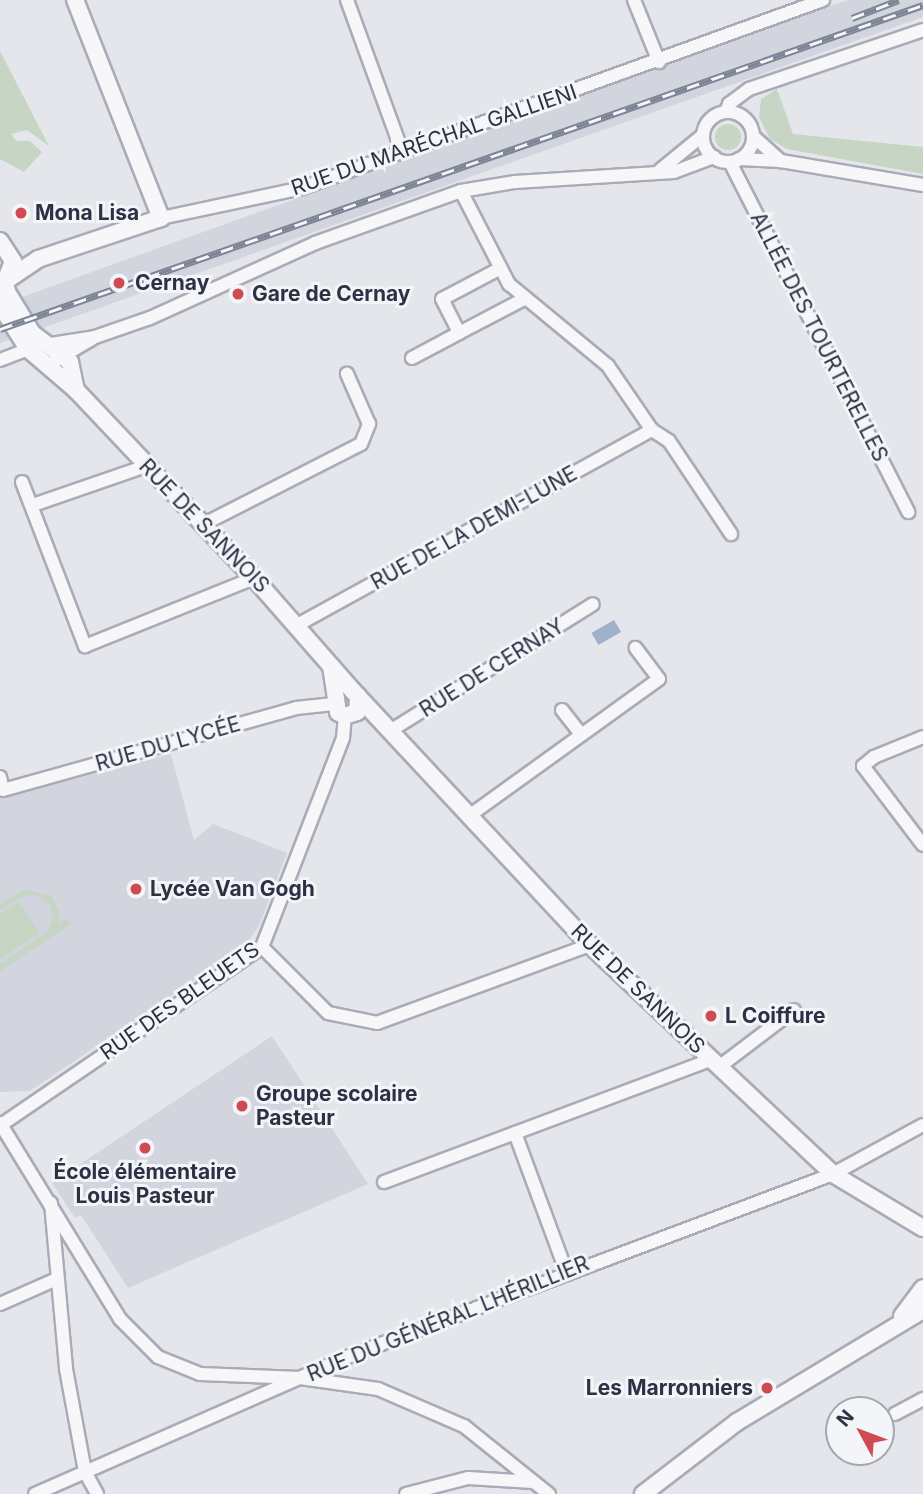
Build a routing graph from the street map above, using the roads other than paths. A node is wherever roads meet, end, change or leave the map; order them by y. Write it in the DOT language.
graph roads {
  1 [pos="75,0"];
  2 [pos="347,0"];
  3 [pos="634,0"];
  4 [pos="823,0"];
  5 [pos="923,30"];
  6 [pos="659,62"];
  7 [pos="726,112"];
  8 [pos="703,135"];
  9 [pos="753,136"];
  10 [pos="402,151"];
  11 [pos="714,157"];
  12 [pos="734,160"];
  13 [pos="781,161"];
  14 [pos="660,170"];
  15 [pos="923,185"];
  16 [pos="461,191"];
  17 [pos="161,218"];
  18 [pos="4,244"];
  19 [pos="38,259"];
  20 [pos="499,270"];
  21 [pos="4,282"];
  22 [pos="524,299"];
  23 [pos="0,305"];
  24 [pos="459,333"];
  25 [pos="95,337"];
  26 [pos="51,344"];
  27 [pos="32,353"];
  28 [pos="66,357"];
  29 [pos="412,358"];
  30 [pos="0,359"];
  31 [pos="347,374"];
  32 [pos="76,390"];
  33 [pos="652,430"];
  34 [pos="146,466"];
  35 [pos="22,482"];
  36 [pos="33,505"];
  37 [pos="908,512"];
  38 [pos="202,525"];
  39 [pos="731,534"];
  40 [pos="254,578"];
  41 [pos="593,604"];
  42 [pos="297,625"];
  43 [pos="636,648"];
  44 [pos="347,703"];
  45 [pos="562,710"];
  46 [pos="385,726"];
  47 [pos="581,734"];
  48 [pos="923,737"];
  49 [pos="2,783"];
  50 [pos="469,816"];
  51 [pos="923,845"];
  52 [pos="590,945"];
  53 [pos="262,947"];
  54 [pos="794,1010"];
  55 [pos="715,1064"];
  56 [pos="1,1124"];
  57 [pos="923,1125"];
  58 [pos="515,1133"];
  59 [pos="832,1174"];
  60 [pos="384,1182"];
  61 [pos="51,1203"];
  62 [pos="923,1228"];
  63 [pos="566,1271"];
  64 [pos="57,1279"];
  65 [pos="923,1287"];
  66 [pos="0,1304"];
  67 [pos="923,1310"];
  68 [pos="894,1325"];
  69 [pos="300,1378"];
  70 [pos="923,1399"];
  71 [pos="895,1414"];
  72 [pos="85,1472"];
  73 [pos="533,1482"];
  74 [pos="646,1491"];
  75 [pos="35,1494"];
  76 [pos="97,1494"];
  77 [pos="406,1494"];
  78 [pos="549,1494"];
  79 [pos="634,1494"];
  1 -- 17 [label="street"];
  2 -- 10 [label="street"];
  3 -- 6 [label="street"];
  4 -- 6 [label="street, RUE DU MARÉCHAL GALLIENI"];
  5 -- 7 [label="street"];
  6 -- 10 [label="street, RUE DU MARÉCHAL GALLIENI"];
  7 -- 8 [label="street"];
  7 -- 9 [label="street"];
  8 -- 11 [label="street"];
  8 -- 14 [label="street"];
  9 -- 12 [label="street"];
  9 -- 13 [label="street"];
  10 -- 17 [label="street, RUE DU MARÉCHAL GALLIENI"];
  11 -- 12 [label="street"];
  11 -- 14 [label="street"];
  12 -- 13 [label="street"];
  12 -- 37 [label="street, ALLÉE DES TOURTERELLES"];
  13 -- 15 [label="street"];
  14 -- 16 [label="street"];
  16 -- 20 [label="street"];
  16 -- 25 [label="street"];
  17 -- 19 [label="street, RUE DU MARÉCHAL GALLIENI"];
  18 -- 19 [label="street"];
  18 -- 21 [label="street"];
  19 -- 21 [label="street, RUE DU MARÉCHAL GALLIENI"];
  20 -- 22 [label="street"];
  20 -- 24 [label="street"];
  21 -- 26 [label="street"];
  22 -- 24 [label="street"];
  22 -- 33 [label="street"];
  23 -- 27 [label="street, RUE DE SANNOIS"];
  24 -- 29 [label="street"];
  25 -- 26 [label="street"];
  25 -- 28 [label="street"];
  26 -- 28 [label="street"];
  27 -- 28 [label="street"];
  27 -- 30 [label="street"];
  27 -- 32 [label="street, RUE DE SANNOIS"];
  28 -- 32 [label="street, RUE DE SANNOIS"];
  31 -- 38 [label="street"];
  32 -- 34 [label="street, RUE DE SANNOIS"];
  33 -- 39 [label="street"];
  33 -- 42 [label="street, RUE DE LA DEMI-LUNE"];
  34 -- 36 [label="street"];
  34 -- 38 [label="street, RUE DE SANNOIS"];
  35 -- 36 [label="street"];
  36 -- 40 [label="street"];
  38 -- 40 [label="street, RUE DE SANNOIS"];
  40 -- 42 [label="street, RUE DE SANNOIS"];
  41 -- 46 [label="street, RUE DE CERNAY"];
  42 -- 44 [label="street, RUE DE SANNOIS"];
  43 -- 47 [label="street"];
  44 -- 46 [label="street, RUE DE SANNOIS"];
  44 -- 49 [label="street, RUE DU LYCÉE"];
  44 -- 53 [label="street, RUE DES BLEUETS"];
  45 -- 47 [label="street"];
  46 -- 50 [label="street, RUE DE SANNOIS"];
  47 -- 50 [label="street"];
  48 -- 51 [label="street"];
  50 -- 52 [label="street, RUE DE SANNOIS"];
  52 -- 53 [label="street"];
  52 -- 55 [label="street, RUE DE SANNOIS"];
  53 -- 56 [label="street, RUE DES BLEUETS"];
  54 -- 55 [label="street"];
  55 -- 58 [label="street"];
  55 -- 59 [label="street, RUE DE SANNOIS"];
  56 -- 61 [label="street, RUE DU GÉNÉRAL LHÉRILLIER"];
  57 -- 59 [label="street, RUE DU GÉNÉRAL LHÉRILLIER"];
  58 -- 60 [label="street"];
  58 -- 63 [label="street"];
  59 -- 62 [label="street, RUE DE SANNOIS"];
  59 -- 63 [label="street, RUE DU GÉNÉRAL LHÉRILLIER"];
  61 -- 64 [label="street"];
  61 -- 69 [label="street, RUE DU GÉNÉRAL LHÉRILLIER"];
  63 -- 69 [label="street, RUE DU GÉNÉRAL LHÉRILLIER"];
  64 -- 66 [label="street"];
  64 -- 72 [label="street"];
  65 -- 68 [label="street"];
  67 -- 68 [label="street"];
  68 -- 74 [label="street"];
  69 -- 72 [label="street"];
  69 -- 73 [label="street"];
  70 -- 71 [label="street"];
  72 -- 75 [label="street"];
  72 -- 76 [label="street"];
  73 -- 77 [label="street"];
  73 -- 78 [label="street"];
  74 -- 79 [label="street"];
}
